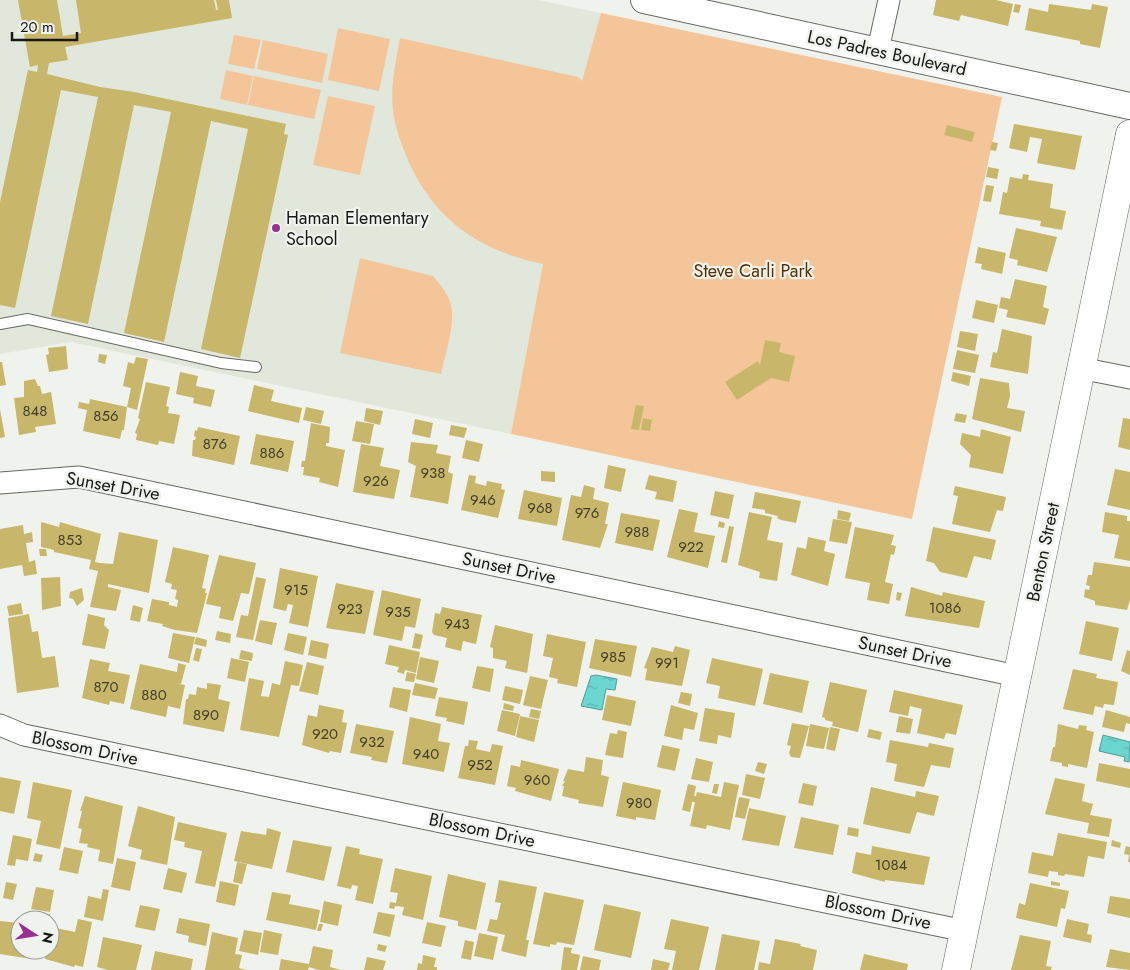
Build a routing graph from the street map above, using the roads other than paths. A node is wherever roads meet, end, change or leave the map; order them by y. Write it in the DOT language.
graph roads {
  1 [pos="644,0"];
  2 [pos="889,0"];
  3 [pos="878,50"];
  4 [pos="1130,106"];
  5 [pos="1130,134"];
  6 [pos="0,324"];
  7 [pos="256,367"];
  8 [pos="1080,368"];
  9 [pos="1130,378"];
  10 [pos="0,484"];
  11 [pos="1017,676"];
  12 [pos="0,725"];
  13 [pos="965,931"];
  14 [pos="956,970"];
  1 -- 3 [label="street, Los Padres Boulevard"];
  2 -- 3 [label="street"];
  3 -- 4 [label="street, Los Padres Boulevard"];
  5 -- 8 [label="main road, Benton Street"];
  6 -- 7 [label="lane"];
  8 -- 9 [label="street"];
  8 -- 11 [label="main road, Benton Street"];
  10 -- 11 [label="street, Sunset Drive"];
  11 -- 13 [label="main road, Benton Street"];
  12 -- 13 [label="street, Blossom Drive"];
  13 -- 14 [label="main road, Benton Street"];
}
